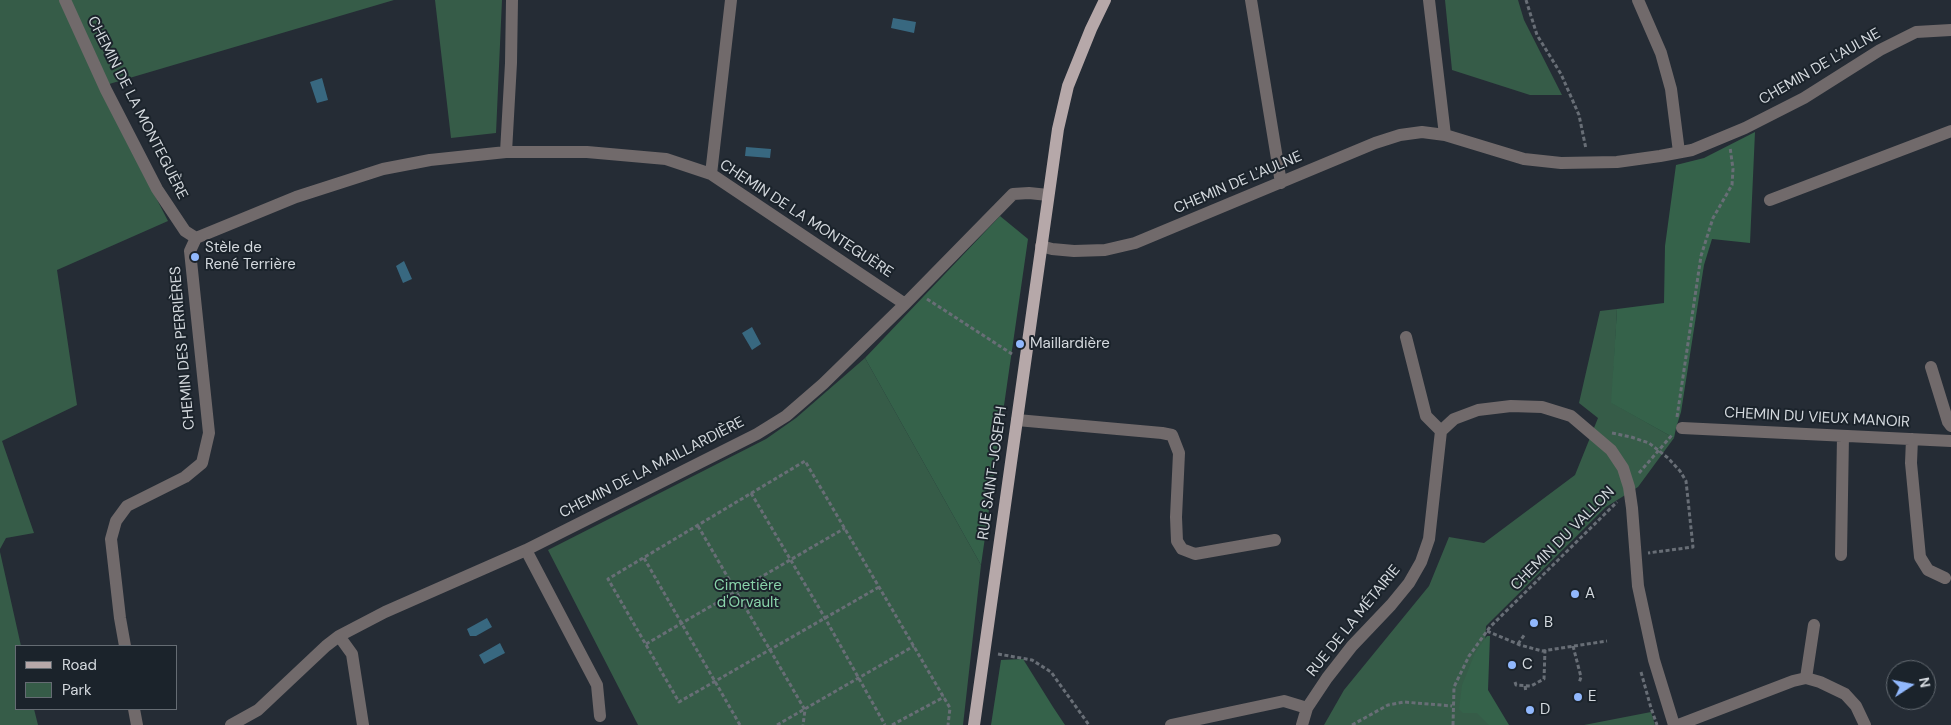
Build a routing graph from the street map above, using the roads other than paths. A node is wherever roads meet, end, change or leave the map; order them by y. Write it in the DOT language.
graph roads {
  1 [pos="64,0"];
  2 [pos="512,0"];
  3 [pos="730,0"];
  4 [pos="1105,0"];
  5 [pos="1251,0"];
  6 [pos="1429,0"];
  7 [pos="1642,1"];
  8 [pos="1951,30"];
  9 [pos="1951,131"];
  10 [pos="1445,134"];
  11 [pos="506,152"];
  12 [pos="1679,152"];
  13 [pos="711,174"];
  14 [pos="1281,183"];
  15 [pos="1048,195"];
  16 [pos="1770,200"];
  17 [pos="196,238"];
  18 [pos="1041,246"];
  19 [pos="905,304"];
  20 [pos="1406,337"];
  21 [pos="1931,367"];
  22 [pos="1017,420"];
  23 [pos="1951,426"];
  24 [pos="1677,427"];
  25 [pos="1442,431"];
  26 [pos="1843,436"];
  27 [pos="1912,439"];
  28 [pos="1951,441"];
  29 [pos="1275,540"];
  30 [pos="526,550"];
  31 [pos="1841,555"];
  32 [pos="1945,578"];
  33 [pos="1814,625"];
  34 [pos="339,636"];
  35 [pos="125,645"];
  36 [pos="1806,678"];
  37 [pos="1308,708"];
  38 [pos="134,710"];
  39 [pos="600,716"];
  40 [pos="137,725"];
  41 [pos="231,725"];
  42 [pos="363,725"];
  43 [pos="974,725"];
  44 [pos="1171,725"];
  45 [pos="1302,725"];
  46 [pos="1674,725"];
  47 [pos="1678,725"];
  48 [pos="1865,725"];
  1 -- 17 [label="street, CHEMIN DE LA MONTEGUÈRE"];
  2 -- 11 [label="street"];
  3 -- 13 [label="street"];
  4 -- 15 [label="main road, RUE SAINT-JOSEPH"];
  5 -- 14 [label="street"];
  6 -- 10 [label="street"];
  7 -- 12 [label="street"];
  8 -- 12 [label="street, CHEMIN DE L'AULNE"];
  9 -- 16 [label="street"];
  10 -- 12 [label="street, CHEMIN DE L'AULNE"];
  10 -- 14 [label="street, CHEMIN DE L'AULNE"];
  11 -- 13 [label="street, CHEMIN DE LA MONTEGUÈRE"];
  11 -- 17 [label="street, CHEMIN DE LA MONTEGUÈRE"];
  13 -- 19 [label="street, CHEMIN DE LA MONTEGUÈRE"];
  14 -- 18 [label="street, CHEMIN DE L'AULNE"];
  15 -- 18 [label="main road, RUE SAINT-JOSEPH"];
  15 -- 19 [label="street, CHEMIN DE LA MAILLARDIÈRE"];
  17 -- 35 [label="street, CHEMIN DES PERRIÈRES"];
  18 -- 22 [label="main road, RUE SAINT-JOSEPH"];
  19 -- 30 [label="street, CHEMIN DE LA MAILLARDIÈRE"];
  20 -- 25 [label="street"];
  21 -- 23 [label="street"];
  22 -- 29 [label="street"];
  22 -- 43 [label="main road, RUE SAINT-JOSEPH"];
  24 -- 26 [label="street, CHEMIN DU VIEUX MANOIR"];
  25 -- 37 [label="street, RUE DE LA MÉTAIRIE"];
  25 -- 46 [label="street"];
  26 -- 27 [label="street, CHEMIN DU VIEUX MANOIR"];
  26 -- 31 [label="street"];
  27 -- 28 [label="street, CHEMIN DU VIEUX MANOIR"];
  27 -- 32 [label="street"];
  30 -- 34 [label="street, CHEMIN DE LA MAILLARDIÈRE"];
  30 -- 39 [label="street"];
  33 -- 36 [label="street"];
  34 -- 41 [label="street, CHEMIN DE LA MAILLARDIÈRE"];
  34 -- 42 [label="street"];
  36 -- 47 [label="street"];
  36 -- 48 [label="street"];
  37 -- 44 [label="street"];
  37 -- 45 [label="street, RUE DE LA MÉTAIRIE"];
  38 -- 40 [label="street"];
}
